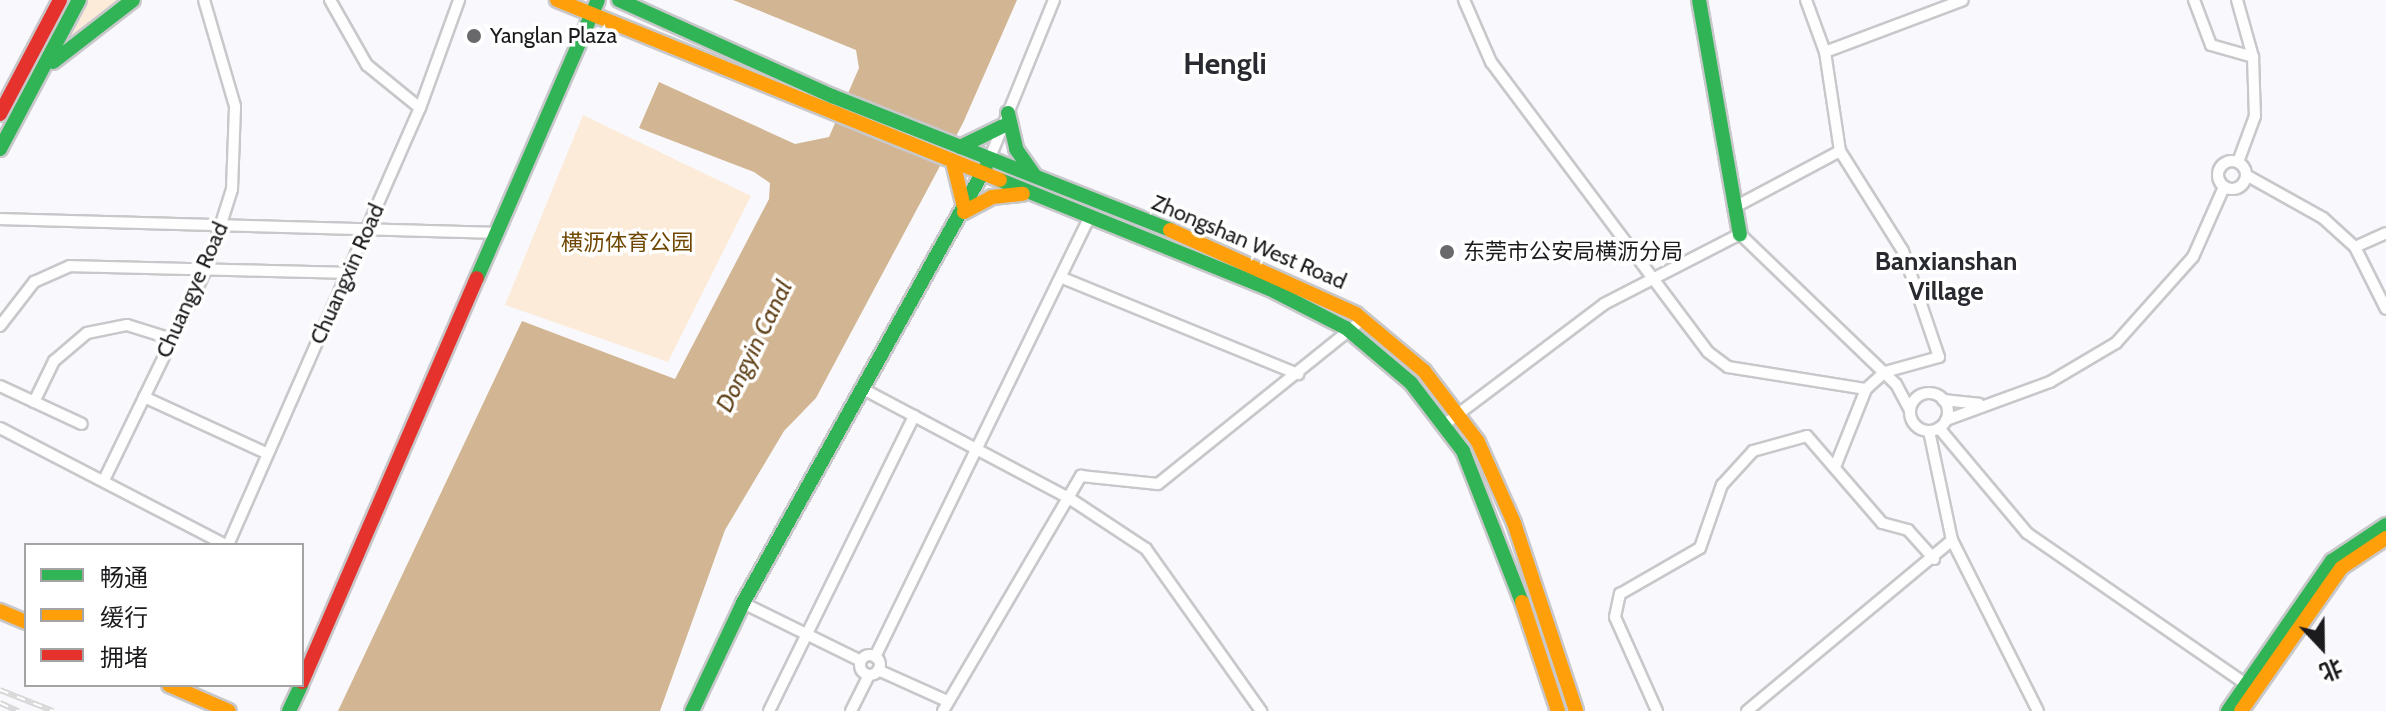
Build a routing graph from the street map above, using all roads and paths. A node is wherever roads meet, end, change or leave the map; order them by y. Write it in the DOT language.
graph roads {
  1 [pos="60,0"];
  2 [pos="79,0"];
  3 [pos="133,0"];
  4 [pos="204,0"];
  5 [pos="330,0"];
  6 [pos="459,0"];
  7 [pos="557,0"];
  8 [pos="598,0"];
  9 [pos="619,0"];
  10 [pos="1054,0"];
  11 [pos="1464,0"];
  12 [pos="1699,0"];
  13 [pos="1806,0"];
  14 [pos="1963,0"];
  15 [pos="2194,0"];
  16 [pos="2237,0"];
  17 [pos="590,14"];
  18 [pos="1825,52"];
  19 [pos="2253,57"];
  20 [pos="49,65"];
  21 [pos="420,108"];
  22 [pos="0,114"];
  23 [pos="1005,119"];
  24 [pos="960,147"];
  25 [pos="0,149"];
  26 [pos="1840,151"];
  27 [pos="989,160"];
  28 [pos="953,162"];
  29 [pos="2238,162"];
  30 [pos="982,175"];
  31 [pos="2246,175"];
  32 [pos="1039,179"];
  33 [pos="2224,187"];
  34 [pos="1032,195"];
  35 [pos="1733,208"];
  36 [pos="961,212"];
  37 [pos="1089,218"];
  38 [pos="0,219"];
  39 [pos="223,225"];
  40 [pos="367,230"];
  41 [pos="495,233"];
  42 [pos="2386,233"];
  43 [pos="1740,234"];
  44 [pos="2355,247"];
  45 [pos="207,268"];
  46 [pos="348,273"];
  47 [pos="1655,275"];
  48 [pos="1065,279"];
  49 [pos="2386,309"];
  50 [pos="1363,319"];
  51 [pos="0,326"];
  52 [pos="1349,330"];
  53 [pos="172,339"];
  54 [pos="1885,372"];
  55 [pos="1298,374"];
  56 [pos="1896,384"];
  57 [pos="0,386"];
  58 [pos="861,388"];
  59 [pos="1866,389"];
  60 [pos="1923,395"];
  61 [pos="144,397"];
  62 [pos="1943,400"];
  63 [pos="34,402"];
  64 [pos="1981,404"];
  65 [pos="1910,410"];
  66 [pos="1459,414"];
  67 [pos="914,416"];
  68 [pos="82,424"];
  69 [pos="1445,424"];
  70 [pos="1938,427"];
  71 [pos="0,428"];
  72 [pos="980,451"];
  73 [pos="268,454"];
  74 [pos="1835,467"];
  75 [pos="105,478"];
  76 [pos="1069,498"];
  77 [pos="2386,525"];
  78 [pos="2386,538"];
  79 [pos="1952,540"];
  80 [pos="223,543"];
  81 [pos="228,543"];
  82 [pos="1934,559"];
  83 [pos="743,603"];
  84 [pos="0,611"];
  85 [pos="24,621"];
  86 [pos="803,634"];
  87 [pos="875,657"];
  88 [pos="861,661"];
  89 [pos="874,673"];
  90 [pos="304,677"];
  91 [pos="174,687"];
  92 [pos="300,687"];
  93 [pos="2250,687"];
  94 [pos="945,706"];
  95 [pos="229,711"];
  96 [pos="289,711"];
  97 [pos="692,711"];
  98 [pos="769,711"];
  99 [pos="851,711"];
  100 [pos="1261,711"];
  101 [pos="1558,711"];
  102 [pos="1576,711"];
  103 [pos="1657,711"];
  104 [pos="1747,711"];
  105 [pos="2038,711"];
  106 [pos="2228,711"];
  107 [pos="2241,711"];
  1 -- 22 [label="main road"];
  2 -- 20 [label="main road"];
  3 -- 20 [label="main road"];
  4 -- 39 [label="street, Chuangye Road"];
  5 -- 21 [label="street"];
  6 -- 21 [label="street, Chuangxin Road"];
  7 -- 17 [label="main road, Zhongshan West Road"];
  8 -- 17 [label="main road"];
  9 -- 24 [label="main road, Zhongshan West Road"];
  10 -- 23 [label="street"];
  11 -- 47 [label="street"];
  12 -- 35 [label="main road"];
  13 -- 18 [label="street"];
  14 -- 18 [label="street"];
  15 -- 19 [label="street"];
  16 -- 19 [label="street"];
  17 -- 28 [label="main road, Zhongshan West Road"];
  17 -- 41 [label="main road"];
  18 -- 26 [label="street"];
  19 -- 29 [label="street"];
  20 -- 25 [label="main road"];
  21 -- 40 [label="street, Chuangxin Road"];
  23 -- 24 [label="main road"];
  23 -- 27 [label="street"];
  23 -- 32 [label="main road"];
  24 -- 27 [label="main road, Zhongshan West Road"];
  26 -- 35 [label="street"];
  26 -- 54 [label="street"];
  27 -- 30 [label="main road"];
  27 -- 32 [label="main road, Zhongshan West Road"];
  28 -- 30 [label="main road, Zhongshan West Road"];
  28 -- 36 [label="main road"];
  29 -- 31 [label="street"];
  29 -- 33 [label="street"];
  30 -- 34 [label="main road, Zhongshan West Road"];
  30 -- 36 [label="main road"];
  31 -- 33 [label="street"];
  31 -- 44 [label="street"];
  32 -- 50 [label="main road, Zhongshan West Road"];
  33 -- 64 [label="street"];
  34 -- 36 [label="main road"];
  34 -- 37 [label="main road, Zhongshan West Road"];
  35 -- 43 [label="main road"];
  36 -- 58 [label="main road"];
  37 -- 48 [label="street"];
  37 -- 52 [label="main road, Zhongshan West Road"];
  38 -- 39 [label="street"];
  39 -- 40 [label="street"];
  39 -- 45 [label="street, Chuangye Road"];
  40 -- 41 [label="street"];
  40 -- 46 [label="street, Chuangxin Road"];
  41 -- 90 [label="main road"];
  42 -- 44 [label="street"];
  43 -- 47 [label="street"];
  43 -- 54 [label="street"];
  44 -- 49 [label="street"];
  45 -- 46 [label="street"];
  45 -- 51 [label="street"];
  45 -- 53 [label="street, Chuangye Road"];
  46 -- 73 [label="street, Chuangxin Road"];
  47 -- 59 [label="street"];
  47 -- 66 [label="street"];
  48 -- 55 [label="street"];
  48 -- 72 [label="street"];
  50 -- 52 [label="street"];
  50 -- 66 [label="main road, Zhongshan West Road"];
  52 -- 55 [label="street"];
  52 -- 69 [label="main road, Zhongshan West Road"];
  53 -- 61 [label="street, Chuangye Road"];
  53 -- 63 [label="street"];
  54 -- 56 [label="street"];
  54 -- 59 [label="street"];
  55 -- 76 [label="street"];
  56 -- 60 [label="street"];
  56 -- 65 [label="street"];
  57 -- 63 [label="street"];
  58 -- 67 [label="street"];
  58 -- 83 [label="main road"];
  59 -- 74 [label="street"];
  60 -- 62 [label="street"];
  60 -- 65 [label="street"];
  61 -- 73 [label="street"];
  61 -- 75 [label="street, Chuangye Road"];
  62 -- 64 [label="street"];
  62 -- 70 [label="street"];
  63 -- 68 [label="street"];
  64 -- 70 [label="street"];
  65 -- 70 [label="street"];
  66 -- 69 [label="street"];
  66 -- 102 [label="main road, Zhongshan West Road"];
  67 -- 72 [label="street"];
  67 -- 86 [label="street"];
  69 -- 101 [label="main road, Zhongshan West Road"];
  70 -- 79 [label="street"];
  70 -- 93 [label="street"];
  71 -- 75 [label="street"];
  72 -- 76 [label="street"];
  72 -- 87 [label="street"];
  73 -- 81 [label="street, Chuangxin Road"];
  74 -- 82 [label="street"];
  74 -- 103 [label="street"];
  75 -- 80 [label="street"];
  76 -- 94 [label="street"];
  76 -- 100 [label="street"];
  77 -- 93 [label="main road"];
  78 -- 93 [label="main road"];
  79 -- 82 [label="street"];
  79 -- 105 [label="street"];
  82 -- 104 [label="street"];
  83 -- 86 [label="street"];
  83 -- 97 [label="main road"];
  84 -- 85 [label="main road"];
  86 -- 88 [label="street"];
  86 -- 98 [label="street"];
  87 -- 88 [label="street"];
  87 -- 89 [label="street"];
  88 -- 89 [label="street"];
  89 -- 94 [label="street"];
  89 -- 99 [label="street"];
  91 -- 95 [label="main road"];
  92 -- 96 [label="main road"];
  93 -- 106 [label="main road"];
  93 -- 107 [label="main road"];
}
